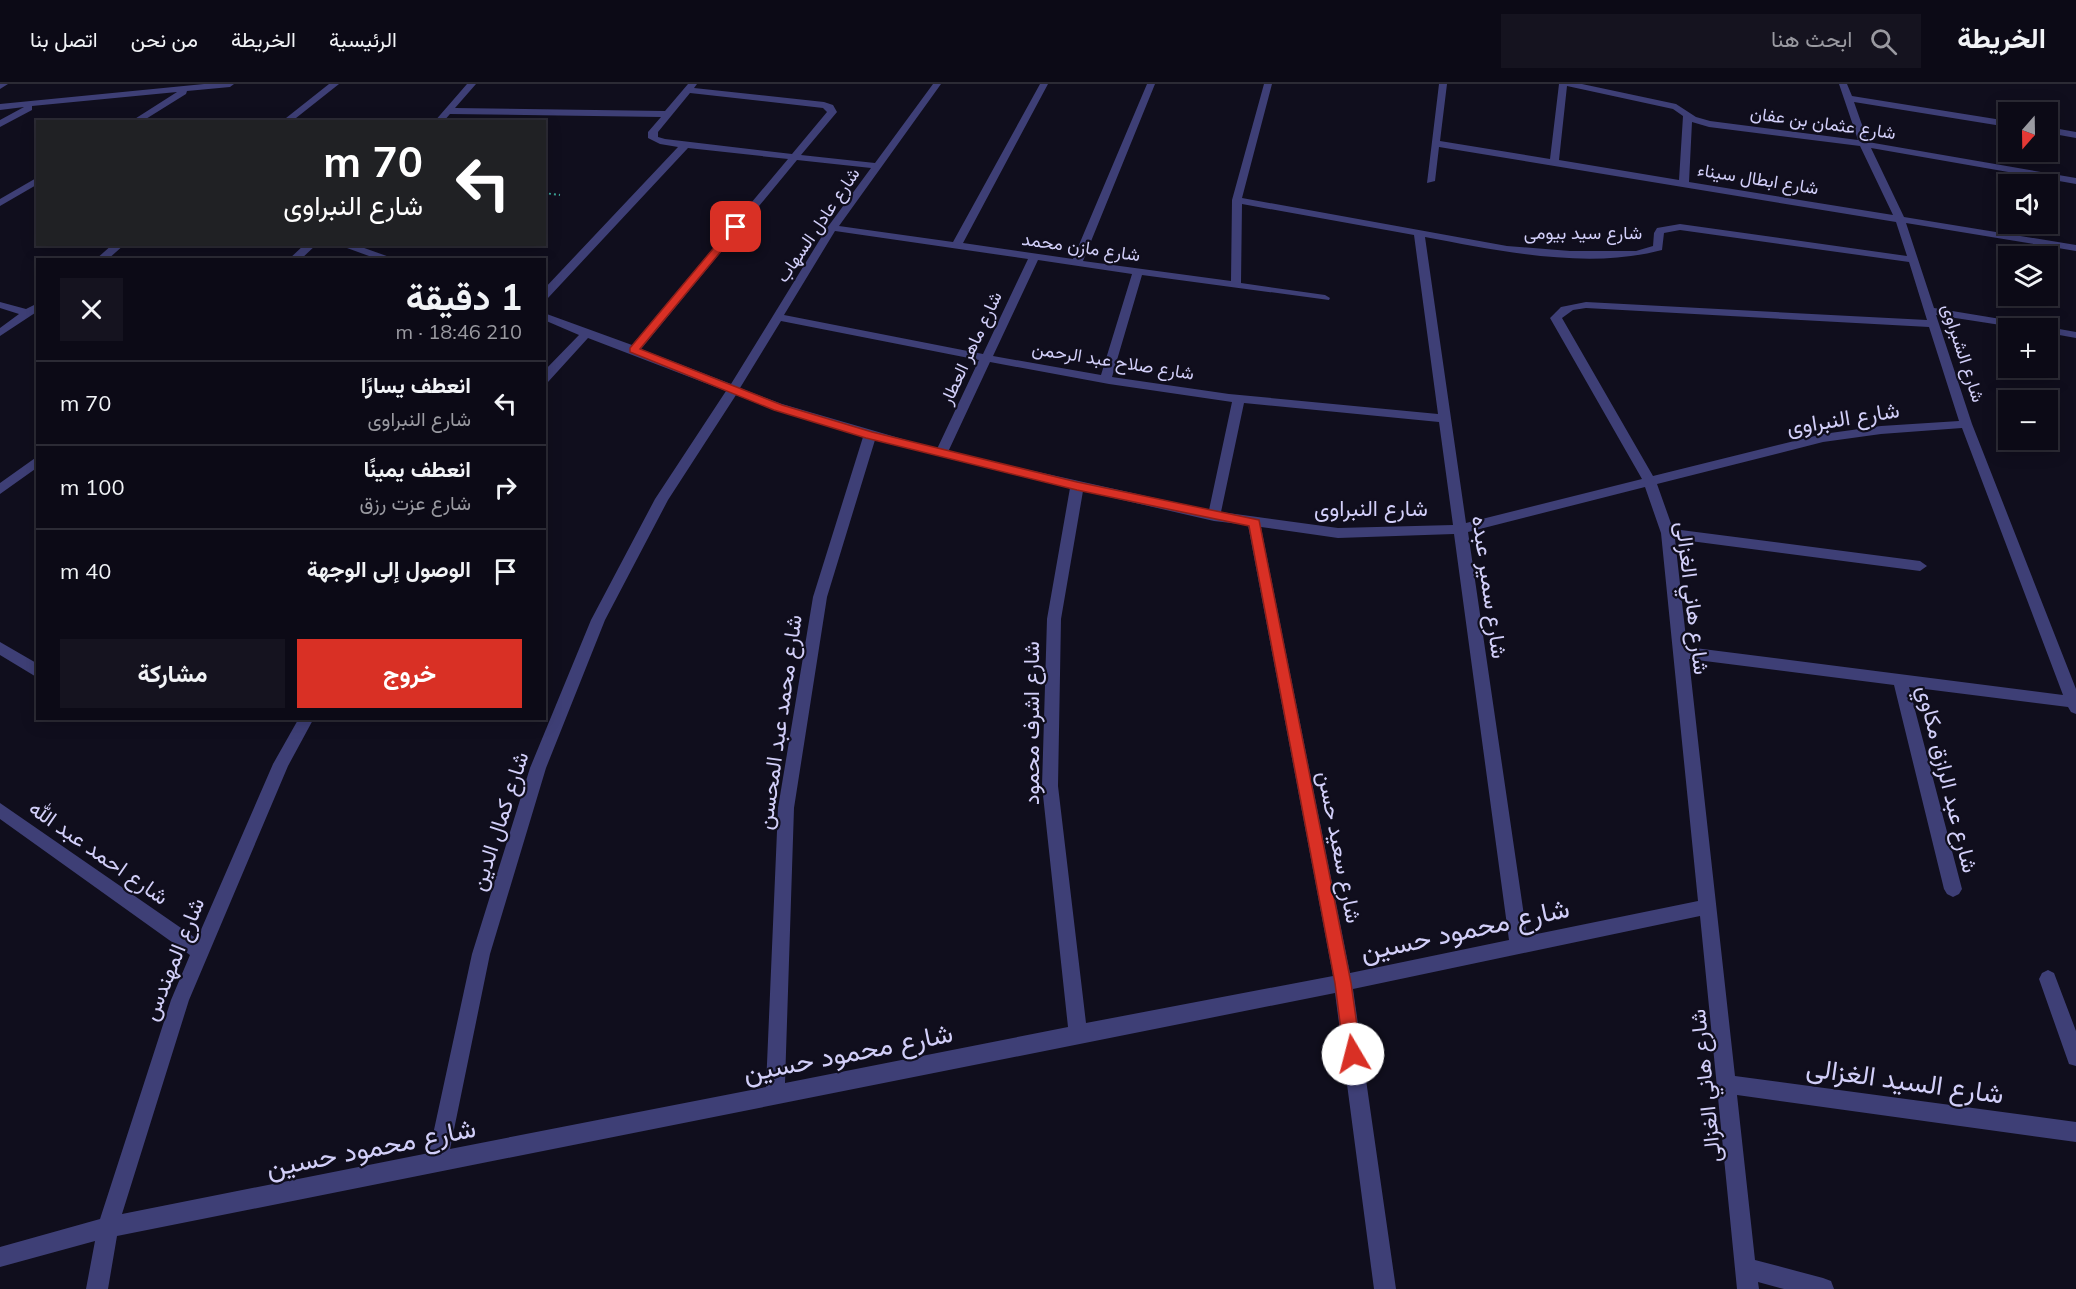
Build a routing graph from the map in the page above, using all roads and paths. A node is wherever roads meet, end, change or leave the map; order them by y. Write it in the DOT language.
graph roads {
  1 [pos="4,84"];
  2 [pos="146,84"];
  3 [pos="231,84"];
  4 [pos="335,84"];
  5 [pos="472,84"];
  6 [pos="937,84"];
  7 [pos="1044,84"];
  8 [pos="1151,84"];
  9 [pos="1268,84"];
  10 [pos="1443,84"];
  11 [pos="1563,84"];
  12 [pos="1570,84"];
  13 [pos="1843,84"];
  14 [pos="0,86"];
  15 [pos="690,87"];
  16 [pos="188,88"];
  17 [pos="129,94"];
  18 [pos="1847,98"];
  19 [pos="37,104"];
  20 [pos="0,107"];
  21 [pos="449,111"];
  22 [pos="667,114"];
  23 [pos="1688,115"];
  24 [pos="137,120"];
  25 [pos="288,120"];
  26 [pos="440,120"];
  27 [pos="1998,122"];
  28 [pos="0,124"];
  29 [pos="2058,132"];
  30 [pos="2076,135"];
  31 [pos="1435,143"];
  32 [pos="1863,144"];
  33 [pos="686,145"];
  34 [pos="795,157"];
  35 [pos="1554,163"];
  36 [pos="877,166"];
  37 [pos="36,181"];
  38 [pos="1430,181"];
  39 [pos="2076,181"];
  40 [pos="1684,184"];
  41 [pos="546,193"];
  42 [pos="560,195"];
  43 [pos="1238,200"];
  44 [pos="0,203"];
  45 [pos="1900,219"];
  46 [pos="832,228"];
  47 [pos="1419,234"];
  48 [pos="957,245"];
  49 [pos="118,246"];
  50 [pos="310,246"];
  51 [pos="348,246"];
  52 [pos="2076,248"];
  53 [pos="1034,257"];
  54 [pos="102,258"];
  55 [pos="295,258"];
  56 [pos="386,258"];
  57 [pos="1914,261"];
  58 [pos="1077,262"];
  59 [pos="1138,272"];
  60 [pos="1236,285"];
  61 [pos="546,294"];
  62 [pos="1325,298"];
  63 [pos="0,305"];
  64 [pos="33,310"];
  65 [pos="546,317"];
  66 [pos="1931,317"];
  67 [pos="777,318"];
  68 [pos="1998,324"];
  69 [pos="2058,332"];
  70 [pos="0,333"];
  71 [pos="586,334"];
  72 [pos="2076,335"];
  73 [pos="634,350"];
  74 [pos="986,359"];
  75 [pos="546,377"];
  76 [pos="1106,379"];
  77 [pos="733,390"];
  78 [pos="1239,399"];
  79 [pos="1446,419"];
  80 [pos="1966,424"];
  81 [pos="870,435"];
  82 [pos="941,454"];
  83 [pos="36,462"];
  84 [pos="1650,482"];
  85 [pos="1077,486"];
  86 [pos="0,490"];
  87 [pos="1214,516"];
  88 [pos="1254,523"];
  89 [pos="1461,529"];
  90 [pos="1668,533"];
  91 [pos="1920,566"];
  92 [pos="0,648"];
  93 [pos="1680,652"];
  94 [pos="36,671"];
  95 [pos="1900,680"];
  96 [pos="2075,705"];
  97 [pos="306,720"];
  98 [pos="0,810"];
  99 [pos="1953,890"];
  100 [pos="1707,907"];
  101 [pos="1519,945"];
  102 [pos="201,952"];
  103 [pos="2048,979"];
  104 [pos="1343,983"];
  105 [pos="1078,1034"];
  106 [pos="2076,1057"];
  107 [pos="1726,1084"];
  108 [pos="775,1095"];
  109 [pos="2076,1132"];
  110 [pos="438,1163"];
  111 [pos="108,1227"];
  112 [pos="0,1257"];
  113 [pos="1747,1279"];
  114 [pos="97,1289"];
  115 [pos="1385,1289"];
  116 [pos="1823,1289"];
  1 -- 14 [label="street"];
  2 -- 17 [label="street"];
  3 -- 16 [label="street"];
  4 -- 25 [label="street"];
  5 -- 21 [label="street"];
  6 -- 36 [label="street, شارع عادل السهاب"];
  7 -- 48 [label="street"];
  8 -- 58 [label="street"];
  9 -- 43 [label="street"];
  10 -- 31 [label="street"];
  11 -- 35 [label="street"];
  12 -- 23 [label="street, شارع عثمان بن عفان"];
  13 -- 18 [label="street, شارع الشبراوى"];
  15 -- 22 [label="street"];
  15 -- 34 [label="street"];
  16 -- 17 [label="street"];
  16 -- 24 [label="street"];
  17 -- 19 [label="street"];
  18 -- 27 [label="street"];
  18 -- 32 [label="street, شارع الشبراوى"];
  19 -- 20 [label="street"];
  19 -- 28 [label="street"];
  21 -- 22 [label="street"];
  21 -- 26 [label="street"];
  22 -- 33 [label="street"];
  23 -- 32 [label="street, شارع عثمان بن عفان"];
  23 -- 40 [label="street"];
  29 -- 30 [label="street"];
  31 -- 35 [label="street, شارع ابطال سيناء"];
  31 -- 38 [label="street"];
  32 -- 39 [label="street, شارع عثمان بن عفان"];
  32 -- 45 [label="street, شارع الشبراوى"];
  33 -- 34 [label="street"];
  33 -- 61 [label="street"];
  34 -- 36 [label="street"];
  34 -- 73 [label="street"];
  35 -- 40 [label="street, شارع ابطال سيناء"];
  36 -- 46 [label="street, شارع عادل السهاب"];
  37 -- 44 [label="street"];
  40 -- 45 [label="street, شارع ابطال سيناء"];
  41 -- 42 [label="path"];
  43 -- 47 [label="street, شارع سيد بيومى"];
  43 -- 60 [label="street"];
  45 -- 52 [label="street, شارع ابطال سيناء"];
  45 -- 57 [label="street, شارع الشبراوى"];
  46 -- 48 [label="street, شارع مازن محمد"];
  46 -- 67 [label="street, شارع عادل السهاب"];
  47 -- 57 [label="street, شارع سيد بيومى"];
  47 -- 79 [label="street, شارع سمير عبده"];
  48 -- 53 [label="street, شارع مازن محمد"];
  49 -- 54 [label="street"];
  50 -- 55 [label="street"];
  51 -- 56 [label="street"];
  53 -- 58 [label="street, شارع مازن محمد"];
  53 -- 74 [label="street, شارع ماهر العطار"];
  57 -- 66 [label="street, شارع الشبراوى"];
  58 -- 59 [label="street, شارع مازن محمد"];
  59 -- 60 [label="street, شارع مازن محمد"];
  59 -- 76 [label="street"];
  60 -- 62 [label="street, شارع مازن محمد"];
  63 -- 64 [label="street"];
  64 -- 70 [label="street"];
  65 -- 71 [label="street, شارع النبراوى"];
  66 -- 68 [label="street"];
  66 -- 80 [label="street, شارع الشبراوى"];
  66 -- 84 [label="street, شارع هاني الغزالى"];
  67 -- 74 [label="street, شارع صلاح عبد الرحمن"];
  67 -- 77 [label="street, شارع عادل السهاب"];
  69 -- 72 [label="street"];
  71 -- 73 [label="street, شارع النبراوى"];
  71 -- 75 [label="street"];
  73 -- 77 [label="street, شارع النبراوى"];
  74 -- 76 [label="street, شارع صلاح عبد الرحمن"];
  74 -- 82 [label="street, شارع ماهر العطار"];
  76 -- 78 [label="street, شارع صلاح عبد الرحمن"];
  77 -- 81 [label="street, شارع النبراوى"];
  77 -- 110 [label="street, شارع كمال الدين"];
  78 -- 79 [label="street, شارع صلاح عبد الرحمن"];
  78 -- 87 [label="street"];
  79 -- 89 [label="street, شارع سمير عبده"];
  80 -- 84 [label="street, شارع النبراوى"];
  80 -- 96 [label="street, شارع الشبراوى"];
  81 -- 82 [label="street, شارع النبراوى"];
  81 -- 108 [label="street, شارع محمد عبد المحسن"];
  82 -- 85 [label="street, شارع النبراوى"];
  83 -- 86 [label="street"];
  84 -- 89 [label="street, شارع النبراوى"];
  84 -- 90 [label="street, شارع هاني الغزالى"];
  85 -- 87 [label="street, شارع النبراوى"];
  85 -- 105 [label="street, شارع اشرف محمود"];
  87 -- 88 [label="street, شارع النبراوى"];
  88 -- 89 [label="street, شارع النبراوى"];
  88 -- 104 [label="street, شارع سعيد حسن"];
  89 -- 101 [label="street, شارع سمير عبده"];
  90 -- 91 [label="street"];
  90 -- 93 [label="street, شارع هاني الغزالى"];
  92 -- 94 [label="street"];
  93 -- 95 [label="street, شارع الشبراوى"];
  93 -- 100 [label="street, شارع هاني الغزالى"];
  95 -- 96 [label="street, شارع الشبراوى"];
  95 -- 99 [label="street, شارع عبد الرازق مكاوي"];
  97 -- 102 [label="street, شارع المهندس"];
  98 -- 102 [label="street, شارع احمد عبد الله"];
  100 -- 101 [label="street, شارع محمود حسين"];
  100 -- 107 [label="street, شارع هاني الغزالى"];
  101 -- 104 [label="street, شارع محمود حسين"];
  102 -- 111 [label="street, شارع المهندس"];
  103 -- 106 [label="street"];
  104 -- 105 [label="street, شارع محمود حسين"];
  104 -- 115 [label="street, شارع سعيد حسن"];
  105 -- 108 [label="street, شارع محمود حسين"];
  107 -- 109 [label="street, شارع السيد الغزالى"];
  107 -- 113 [label="street, شارع هاني الغزالى"];
  108 -- 110 [label="street, شارع محمود حسين"];
  110 -- 111 [label="street, شارع محمود حسين"];
  111 -- 112 [label="street, شارع محمود حسين"];
  111 -- 114 [label="street, شارع المهندس"];
  113 -- 116 [label="street"];
}
